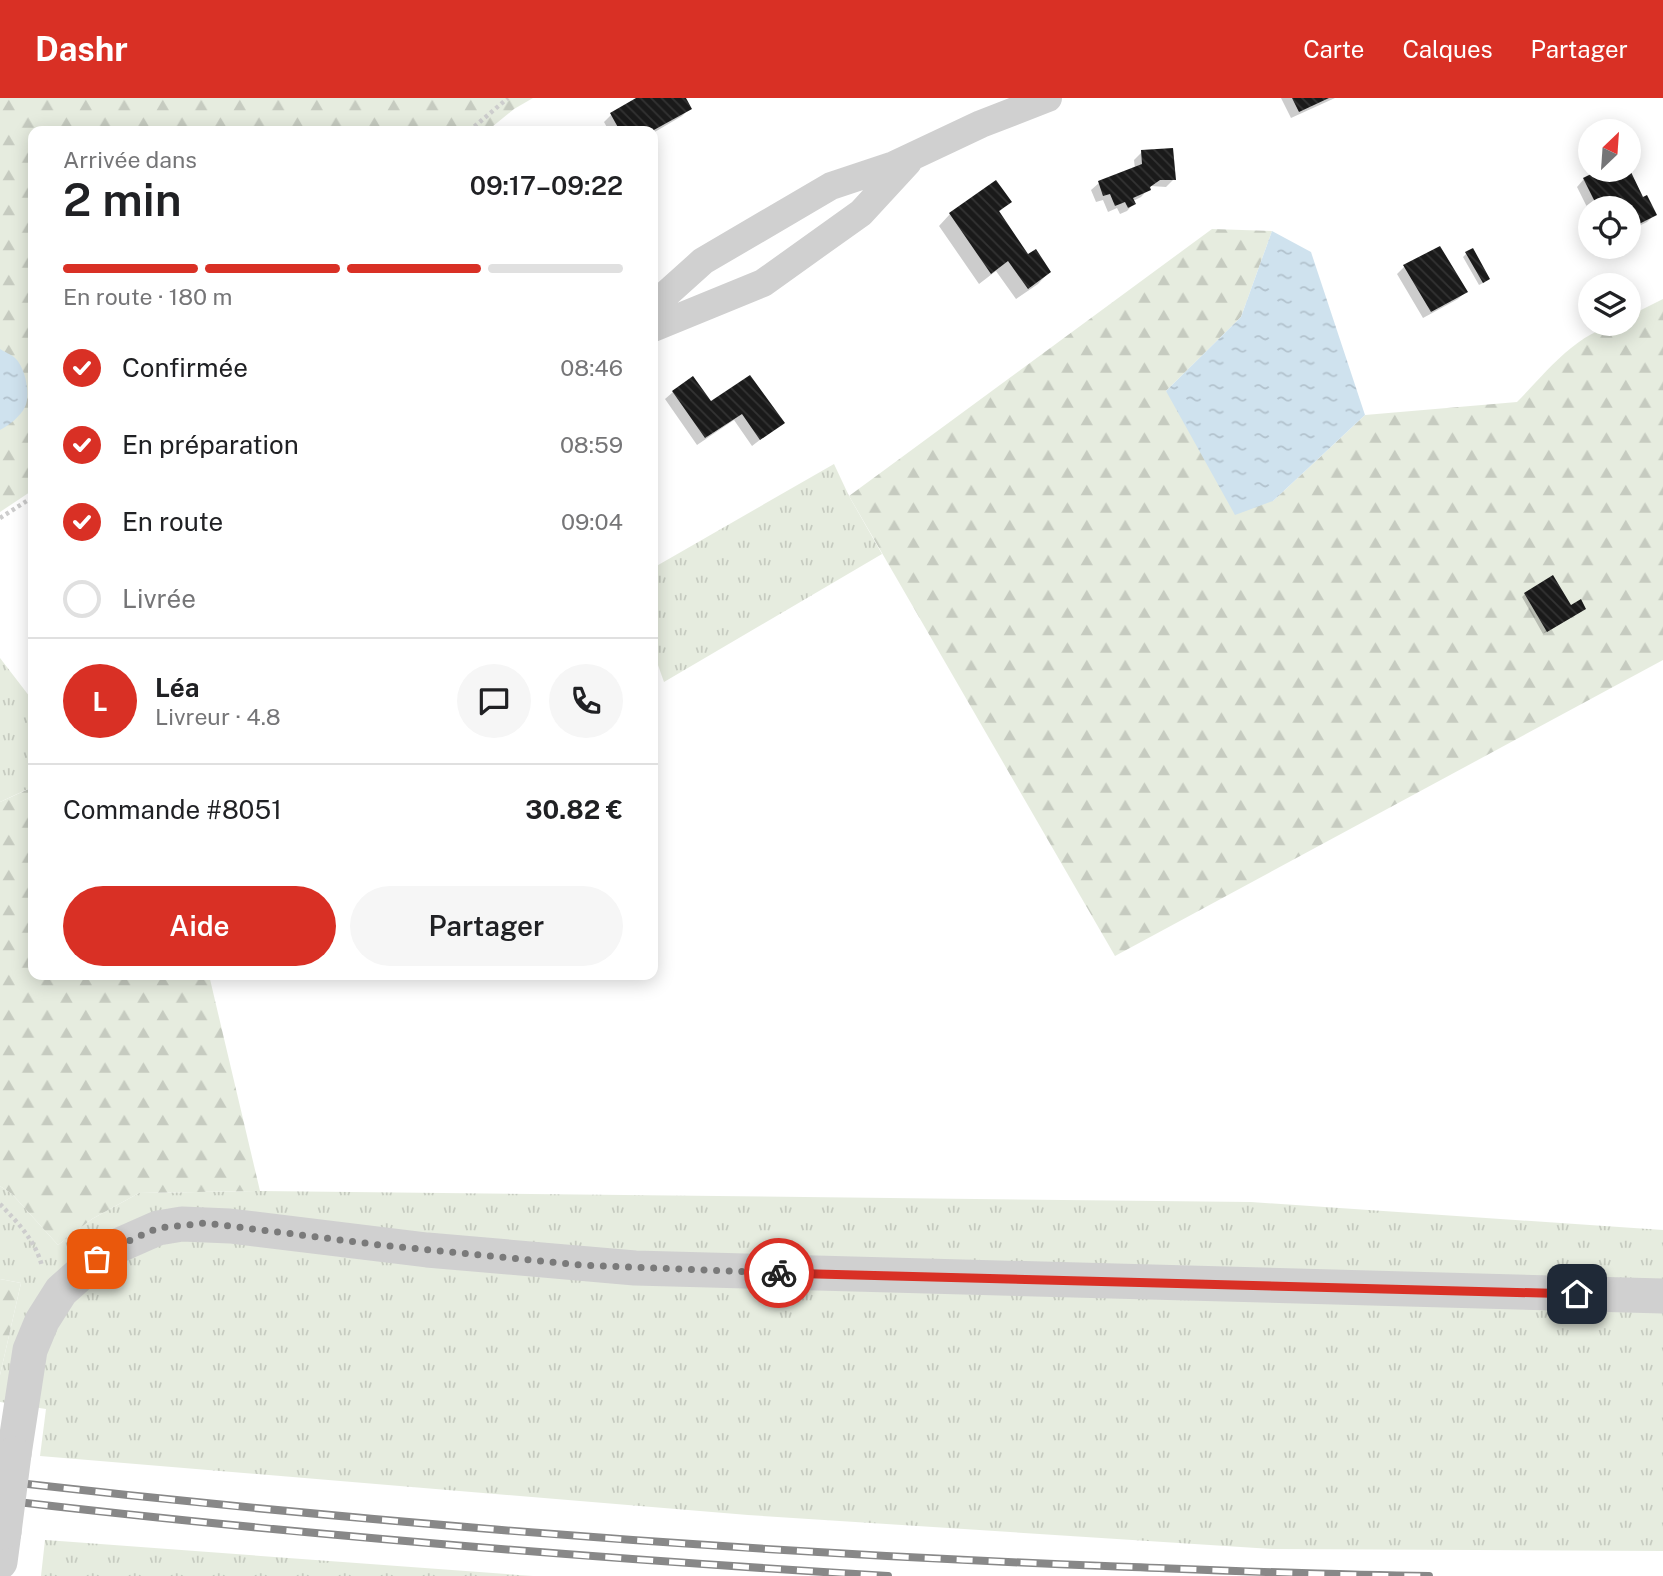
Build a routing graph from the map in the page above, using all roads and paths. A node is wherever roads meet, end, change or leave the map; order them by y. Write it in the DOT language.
graph roads {
  1 [pos="508,98"];
  2 [pos="1048,98"];
  3 [pos="475,126"];
  4 [pos="912,157"];
  5 [pos="658,302"];
  6 [pos="658,326"];
  7 [pos="28,500"];
  8 [pos="0,519"];
  9 [pos="0,1204"];
  10 [pos="1663,1296"];
  11 [pos="51,1306"];
  12 [pos="2,1547"];
  1 -- 3 [label="path"];
  2 -- 4 [label="street"];
  4 -- 5 [label="street"];
  4 -- 6 [label="street"];
  7 -- 8 [label="path"];
  9 -- 11 [label="path"];
  10 -- 11 [label="street"];
  11 -- 12 [label="street, bridge"];
}
